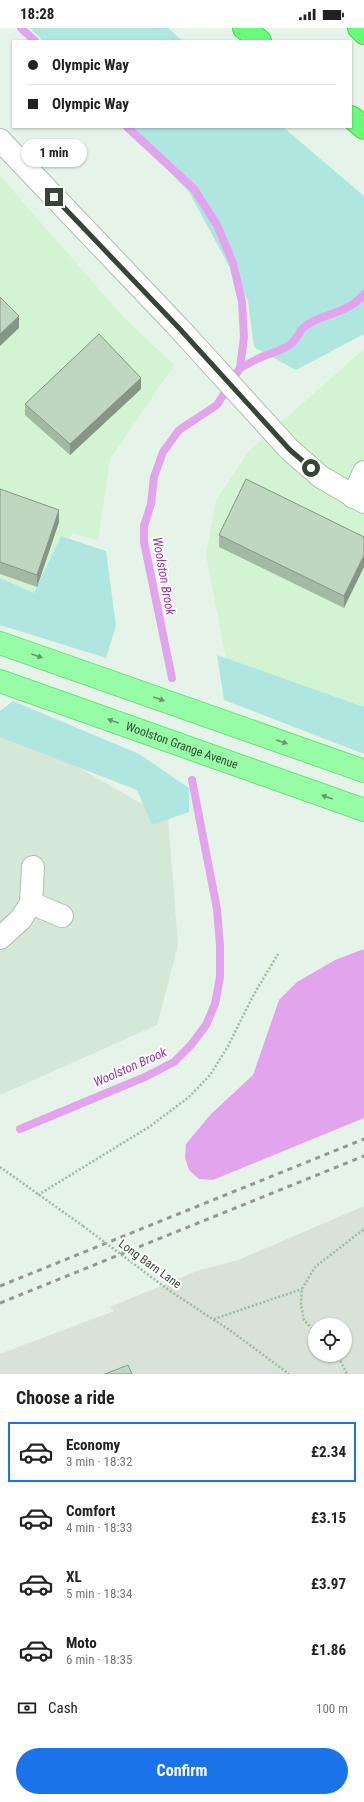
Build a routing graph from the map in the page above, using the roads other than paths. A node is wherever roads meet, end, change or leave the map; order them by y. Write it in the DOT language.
graph roads {
  1 [pos="244,28"];
  2 [pos="359,28"];
  3 [pos="364,32"];
  4 [pos="259,40"];
  5 [pos="352,118"];
  6 [pos="364,128"];
  7 [pos="0,140"];
  8 [pos="364,472"];
  9 [pos="358,500"];
  10 [pos="0,643"];
  11 [pos="0,681"];
  12 [pos="364,771"];
  13 [pos="364,810"];
  14 [pos="33,867"];
  15 [pos="31,903"];
  16 [pos="62,916"];
  17 [pos="0,938"];
  1 -- 4 [label="highway"];
  2 -- 3 [label="highway"];
  5 -- 6 [label="highway"];
  7 -- 9 [label="street"];
  8 -- 9 [label="street"];
  10 -- 12 [label="main road, one-way"];
  13 -- 11 [label="main road, Woolston Grange Avenue, one-way"];
  14 -- 15 [label="street"];
  15 -- 16 [label="street"];
  15 -- 17 [label="street"];
}
